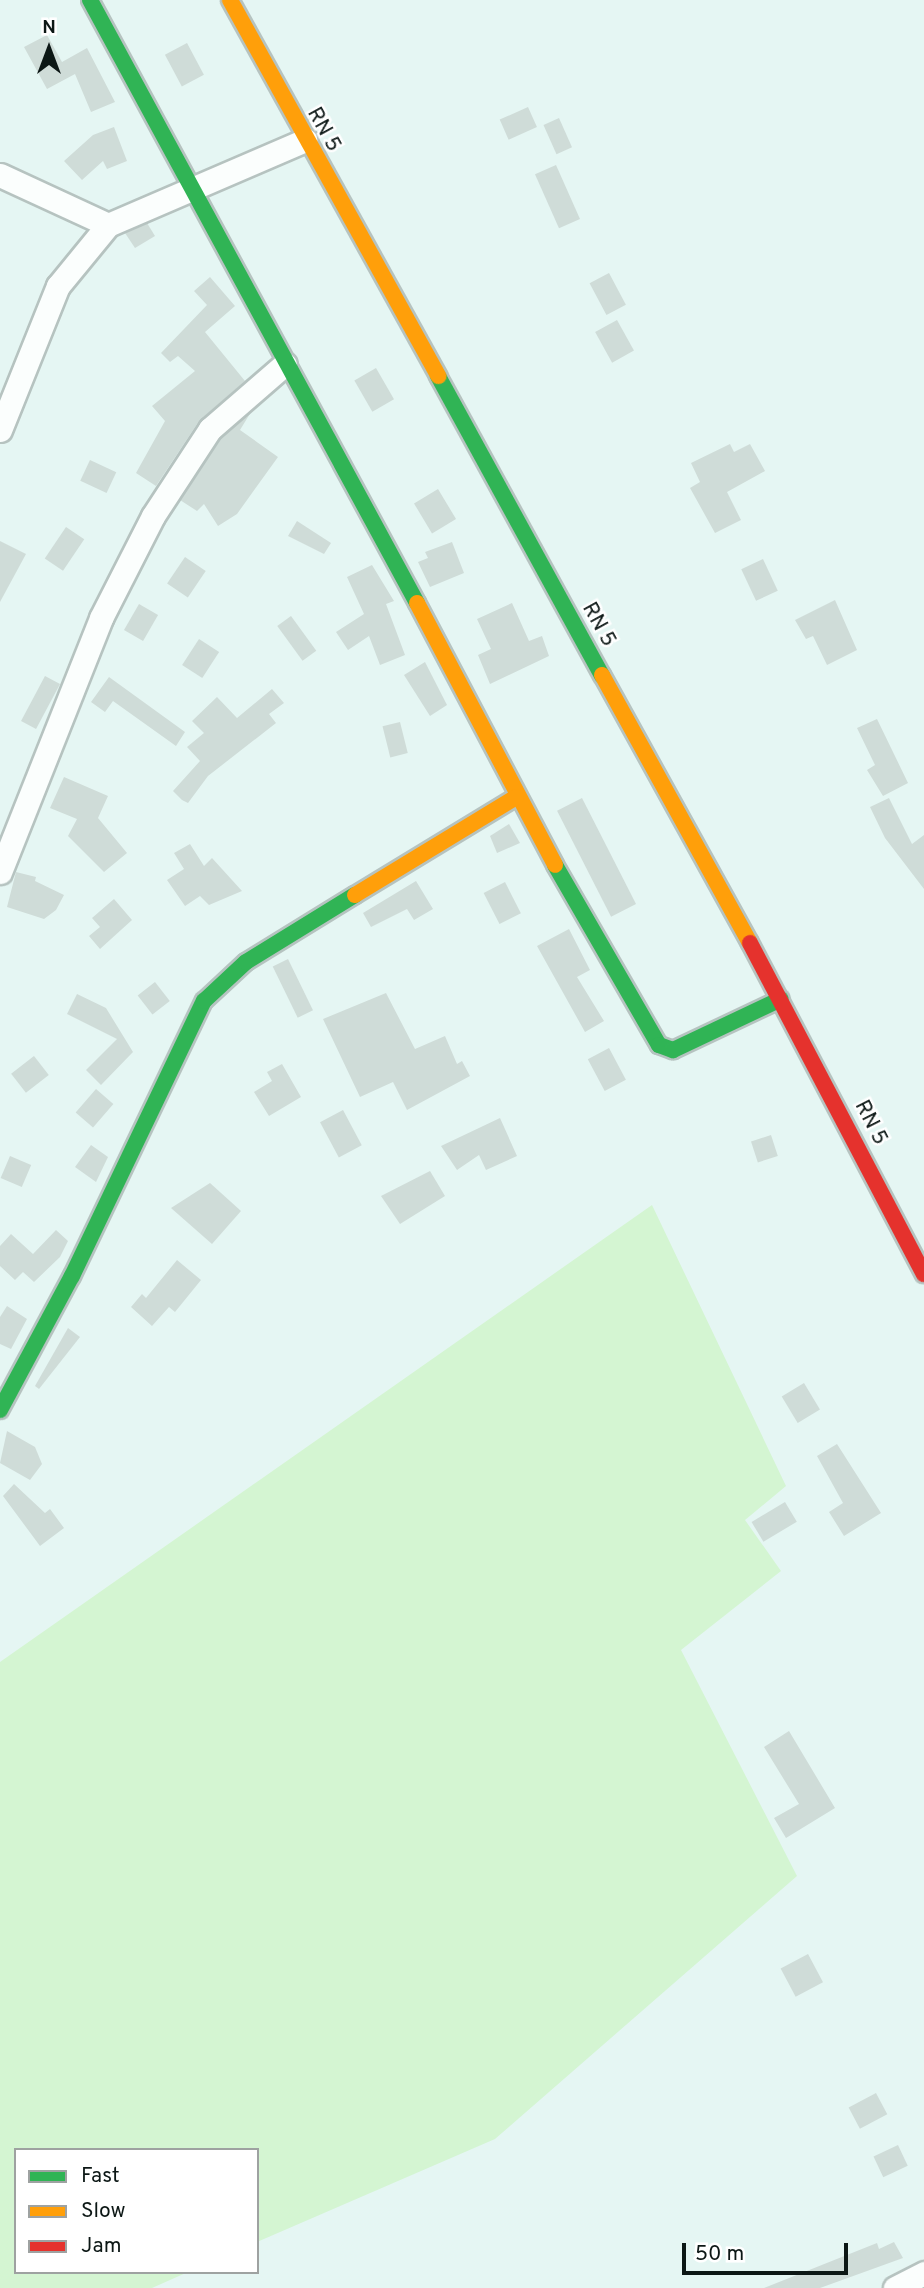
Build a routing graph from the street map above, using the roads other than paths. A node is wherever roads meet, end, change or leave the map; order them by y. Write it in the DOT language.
graph roads {
  1 [pos="90,0"];
  2 [pos="230,0"];
  3 [pos="305,140"];
  4 [pos="0,175"];
  5 [pos="190,189"];
  6 [pos="108,225"];
  7 [pos="285,364"];
  8 [pos="0,430"];
  9 [pos="516,797"];
  10 [pos="0,872"];
  11 [pos="781,999"];
  12 [pos="924,1273"];
  13 [pos="0,1409"];
  14 [pos="924,2273"];
  15 [pos="895,2288"];
  1 -- 5 [label="street"];
  2 -- 3 [label="street, RN 5 / RN 5"];
  3 -- 5 [label="street"];
  3 -- 11 [label="street, RN 5 / RN 5"];
  4 -- 6 [label="street"];
  5 -- 6 [label="street"];
  5 -- 7 [label="street"];
  6 -- 8 [label="street"];
  7 -- 9 [label="street"];
  7 -- 10 [label="street"];
  9 -- 11 [label="street"];
  9 -- 13 [label="street"];
  11 -- 12 [label="street, RN 5 / RN 5"];
  14 -- 15 [label="street"];
}
